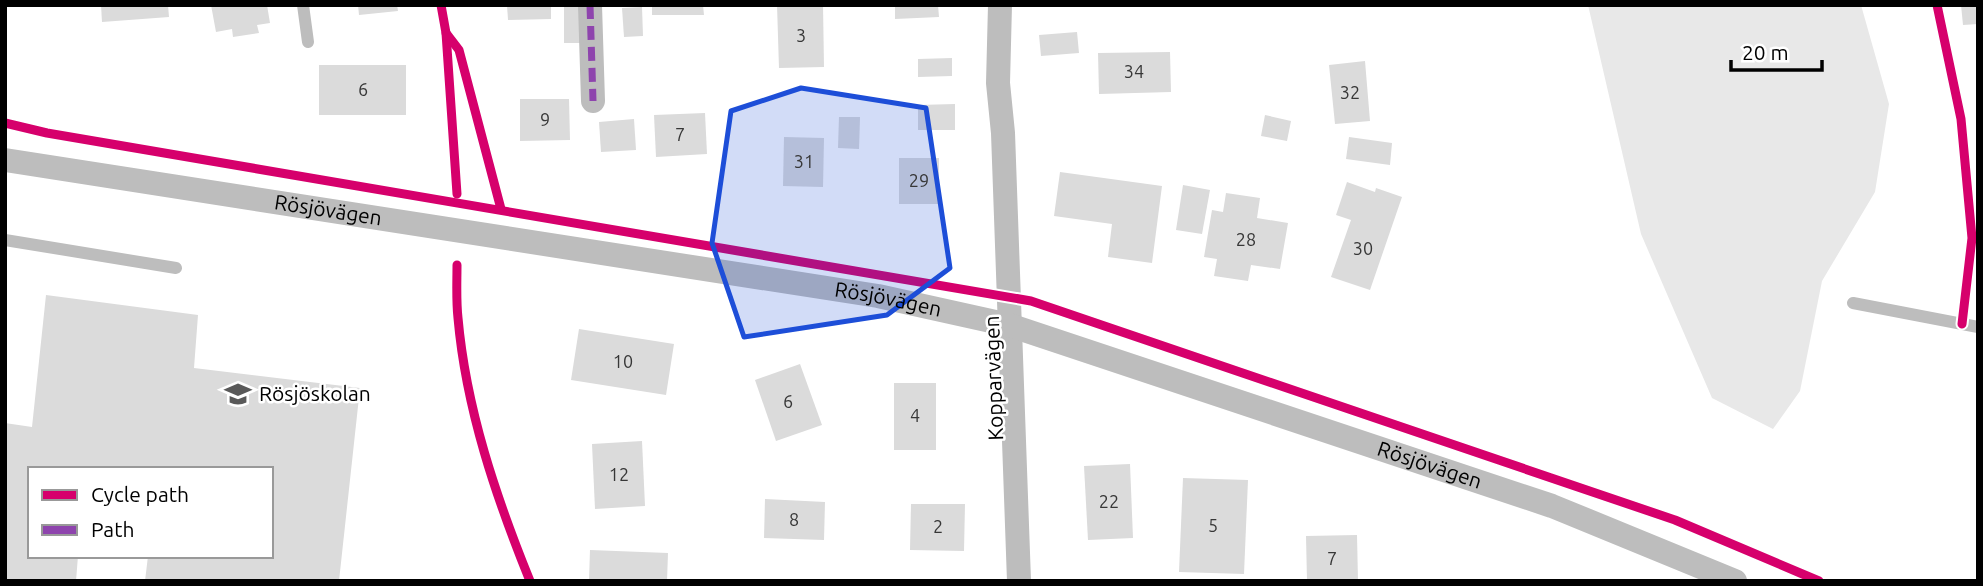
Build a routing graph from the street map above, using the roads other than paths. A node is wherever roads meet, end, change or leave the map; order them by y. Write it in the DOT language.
graph roads {
  1 [pos="303,5"];
  2 [pos="590,5"];
  3 [pos="1000,5"];
  4 [pos="307,43"];
  5 [pos="593,101"];
  6 [pos="5,160"];
  7 [pos="5,240"];
  8 [pos="176,268"];
  9 [pos="1853,303"];
  10 [pos="1009,325"];
  11 [pos="1978,327"];
  12 [pos="1019,581"];
  13 [pos="1735,581"];
  1 -- 4 [label="lane"];
  2 -- 5 [label="street"];
  3 -- 10 [label="street, Kopparvägen"];
  6 -- 10 [label="street, Rösjövägen"];
  7 -- 8 [label="lane"];
  9 -- 11 [label="lane"];
  10 -- 12 [label="street, Kopparvägen"];
  10 -- 13 [label="street, Rösjövägen"];
}
